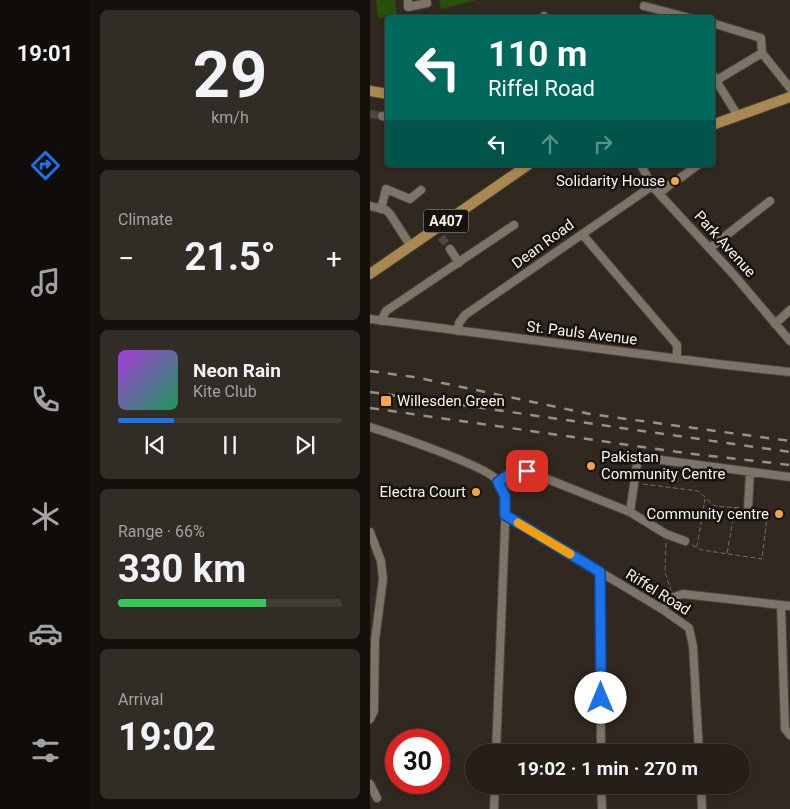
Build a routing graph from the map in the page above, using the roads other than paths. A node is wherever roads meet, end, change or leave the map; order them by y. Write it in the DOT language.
graph roads {
  1 [pos="427,3"];
  2 [pos="408,4"];
  3 [pos="644,6"];
  4 [pos="399,9"];
  5 [pos="678,15"];
  6 [pos="715,25"];
  7 [pos="762,52"];
  8 [pos="715,78"];
  9 [pos="715,81"];
  10 [pos="790,88"];
  11 [pos="370,91"];
  12 [pos="385,94"];
  13 [pos="790,97"];
  14 [pos="738,116"];
  15 [pos="715,124"];
  16 [pos="524,167"];
  17 [pos="642,167"];
  18 [pos="695,167"];
  19 [pos="680,178"];
  20 [pos="671,184"];
  21 [pos="652,186"];
  22 [pos="421,190"];
  23 [pos="660,193"];
  24 [pos="770,202"];
  25 [pos="370,206"];
  26 [pos="381,209"];
  27 [pos="514,224"];
  28 [pos="582,234"];
  29 [pos="410,245"];
  30 [pos="710,248"];
  31 [pos="450,249"];
  32 [pos="459,262"];
  33 [pos="370,274"];
  34 [pos="790,310"];
  35 [pos="370,320"];
  36 [pos="381,321"];
  37 [pos="775,324"];
  38 [pos="458,331"];
  39 [pos="790,341"];
  40 [pos="677,359"];
  41 [pos="790,372"];
  42 [pos="370,427"];
  43 [pos="750,472"];
  44 [pos="790,477"];
  45 [pos="498,482"];
  46 [pos="597,490"];
  47 [pos="592,498"];
  48 [pos="748,508"];
  49 [pos="630,512"];
  50 [pos="505,515"];
  51 [pos="370,536"];
  52 [pos="685,541"];
  53 [pos="600,572"];
  54 [pos="781,604"];
  55 [pos="790,606"];
  56 [pos="662,609"];
  57 [pos="373,641"];
  58 [pos="370,719"];
  59 [pos="790,735"];
  60 [pos="496,744"];
  61 [pos="601,744"];
  62 [pos="699,744"];
  63 [pos="370,784"];
  64 [pos="495,794"];
  65 [pos="601,794"];
  66 [pos="701,794"];
  67 [pos="377,798"];
  68 [pos="494,809"];
  69 [pos="602,809"];
  70 [pos="702,809"];
  1 -- 2 [label="street"];
  2 -- 4 [label="street"];
  3 -- 5 [label="street"];
  6 -- 7 [label="street"];
  7 -- 8 [label="street"];
  7 -- 10 [label="street"];
  9 -- 14 [label="street"];
  11 -- 12 [label="main road"];
  13 -- 14 [label="main road"];
  14 -- 15 [label="main road"];
  16 -- 29 [label="main road, A407"];
  17 -- 21 [label="street, Park Avenue"];
  18 -- 19 [label="street"];
  20 -- 23 [label="street"];
  21 -- 23 [label="street, Park Avenue"];
  21 -- 28 [label="street, Dean Road"];
  22 -- 26 [label="street"];
  23 -- 30 [label="street, Park Avenue"];
  24 -- 30 [label="street"];
  25 -- 26 [label="street"];
  26 -- 29 [label="street"];
  27 -- 32 [label="street"];
  28 -- 38 [label="street, Dean Road"];
  28 -- 40 [label="street"];
  29 -- 33 [label="main road, A407"];
  30 -- 37 [label="street, Park Avenue"];
  31 -- 32 [label="street"];
  32 -- 36 [label="street"];
  34 -- 37 [label="street"];
  35 -- 36 [label="street, St. Pauls Avenue"];
  36 -- 38 [label="street, St. Pauls Avenue"];
  37 -- 39 [label="street, Park Avenue"];
  38 -- 40 [label="street, St. Pauls Avenue"];
  40 -- 41 [label="street, St. Pauls Avenue"];
  42 -- 45 [label="street"];
  43 -- 44 [label="street"];
  43 -- 48 [label="street"];
  43 -- 49 [label="street"];
  45 -- 47 [label="street"];
  45 -- 50 [label="street"];
  46 -- 47 [label="street"];
  47 -- 49 [label="street"];
  49 -- 52 [label="street"];
  50 -- 53 [label="street, Riffel Road"];
  50 -- 60 [label="street"];
  51 -- 57 [label="street"];
  53 -- 56 [label="street, Riffel Road"];
  53 -- 61 [label="street"];
  54 -- 55 [label="street"];
  54 -- 56 [label="street"];
  54 -- 59 [label="street"];
  56 -- 62 [label="street, Riffel Road"];
  57 -- 58 [label="street"];
  63 -- 67 [label="street"];
  64 -- 68 [label="street"];
  65 -- 69 [label="street"];
  66 -- 70 [label="street"];
}
